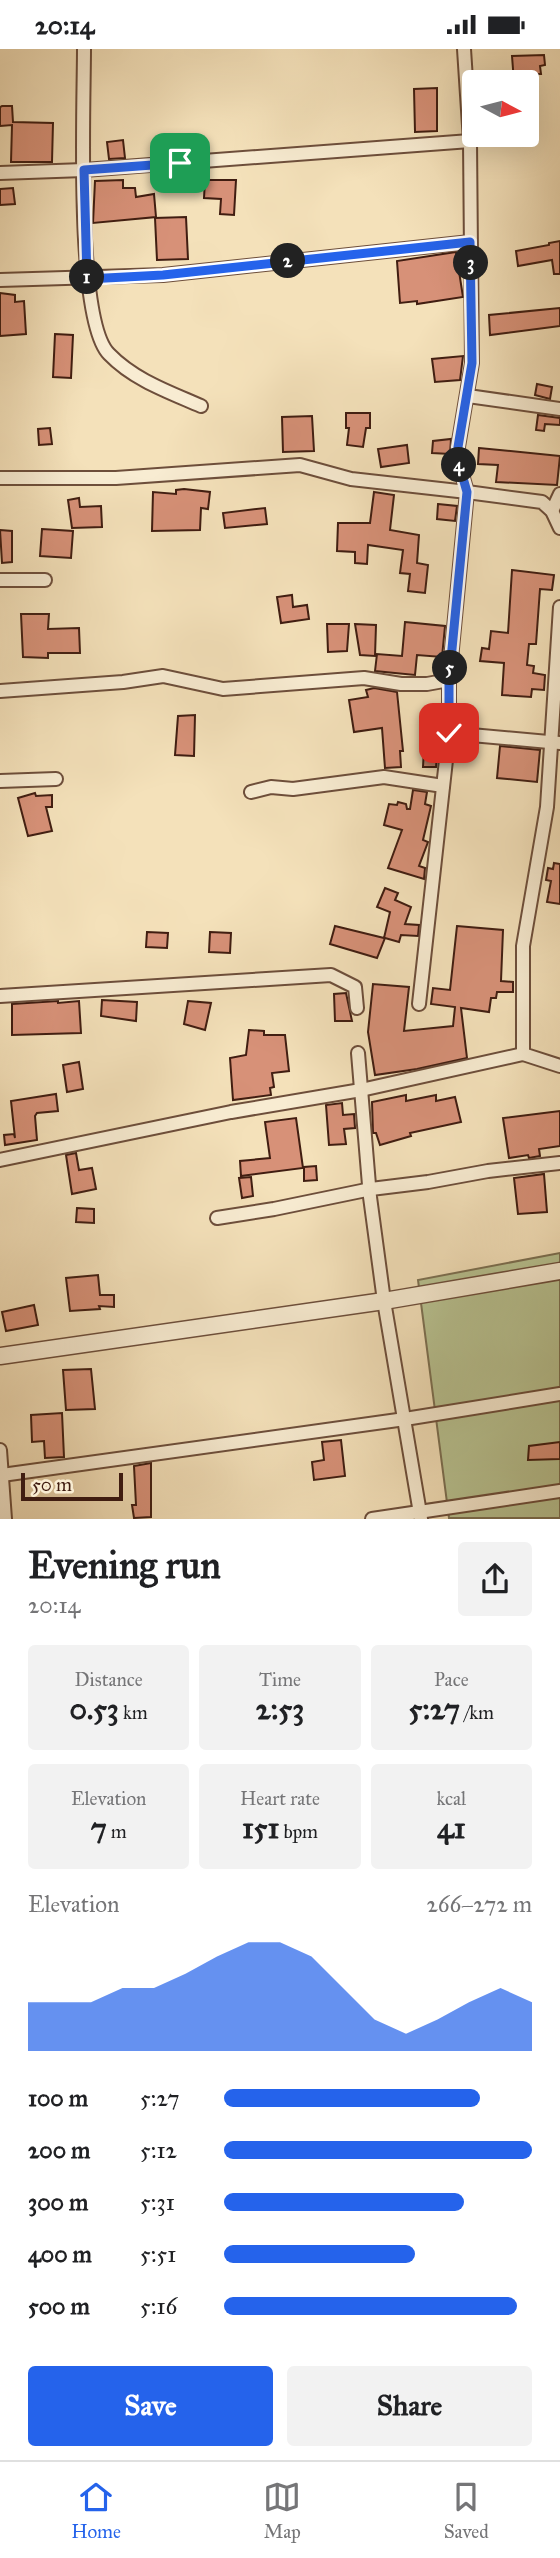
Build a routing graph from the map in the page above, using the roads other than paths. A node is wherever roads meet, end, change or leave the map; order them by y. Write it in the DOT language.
graph roads {
  1 [pos="84,49"];
  2 [pos="464,49"];
  3 [pos="465,70"];
  4 [pos="462,142"];
  5 [pos="470,147"];
  6 [pos="84,170"];
  7 [pos="0,173"];
  8 [pos="470,242"];
  9 [pos="87,279"];
  10 [pos="0,280"];
  11 [pos="468,396"];
  12 [pos="201,406"];
  13 [pos="560,409"];
  14 [pos="0,478"];
  15 [pos="467,492"];
  16 [pos="560,494"];
  17 [pos="552,511"];
  18 [pos="560,528"];
  19 [pos="0,580"];
  20 [pos="45,580"];
  21 [pos="560,607"];
  22 [pos="449,680"];
  23 [pos="0,691"];
  24 [pos="449,733"];
  25 [pos="555,742"];
  26 [pos="56,779"];
  27 [pos="0,781"];
  28 [pos="443,786"];
  29 [pos="251,792"];
  30 [pos="0,996"];
  31 [pos="419,1004"];
  32 [pos="356,1008"];
  33 [pos="358,1053"];
  34 [pos="523,1054"];
  35 [pos="560,1066"];
  36 [pos="361,1090"];
  37 [pos="0,1160"];
  38 [pos="560,1163"];
  39 [pos="371,1189"];
  40 [pos="217,1218"];
  41 [pos="560,1271"];
  42 [pos="384,1301"];
  43 [pos="0,1356"];
  44 [pos="560,1394"];
  45 [pos="405,1419"];
  46 [pos="0,1450"];
  47 [pos="2,1475"];
  48 [pos="560,1491"];
  49 [pos="421,1515"];
  50 [pos="5,1518"];
  51 [pos="372,1518"];
  1 -- 6 [label="street"];
  2 -- 3 [label="street"];
  4 -- 6 [label="street"];
  5 -- 8 [label="street"];
  6 -- 7 [label="street"];
  6 -- 9 [label="street"];
  8 -- 9 [label="street"];
  8 -- 11 [label="street"];
  9 -- 10 [label="street"];
  9 -- 12 [label="street"];
  11 -- 13 [label="street"];
  11 -- 15 [label="street"];
  14 -- 15 [label="street"];
  15 -- 17 [label="street"];
  15 -- 22 [label="street"];
  16 -- 17 [label="street"];
  17 -- 18 [label="street"];
  19 -- 20 [label="street"];
  21 -- 25 [label="street"];
  22 -- 23 [label="street"];
  22 -- 24 [label="street"];
  24 -- 25 [label="street"];
  24 -- 28 [label="street"];
  25 -- 34 [label="street"];
  26 -- 27 [label="street"];
  28 -- 29 [label="street"];
  28 -- 31 [label="street"];
  30 -- 32 [label="street"];
  33 -- 36 [label="street"];
  34 -- 35 [label="street"];
  34 -- 36 [label="street"];
  36 -- 37 [label="street"];
  36 -- 39 [label="street"];
  38 -- 39 [label="street"];
  39 -- 40 [label="street"];
  39 -- 42 [label="street"];
  41 -- 42 [label="street"];
  42 -- 43 [label="street"];
  42 -- 45 [label="street"];
  44 -- 45 [label="street"];
  45 -- 47 [label="street"];
  45 -- 49 [label="street"];
  46 -- 47 [label="street"];
  47 -- 50 [label="street"];
  48 -- 49 [label="street"];
  49 -- 51 [label="street"];
}
